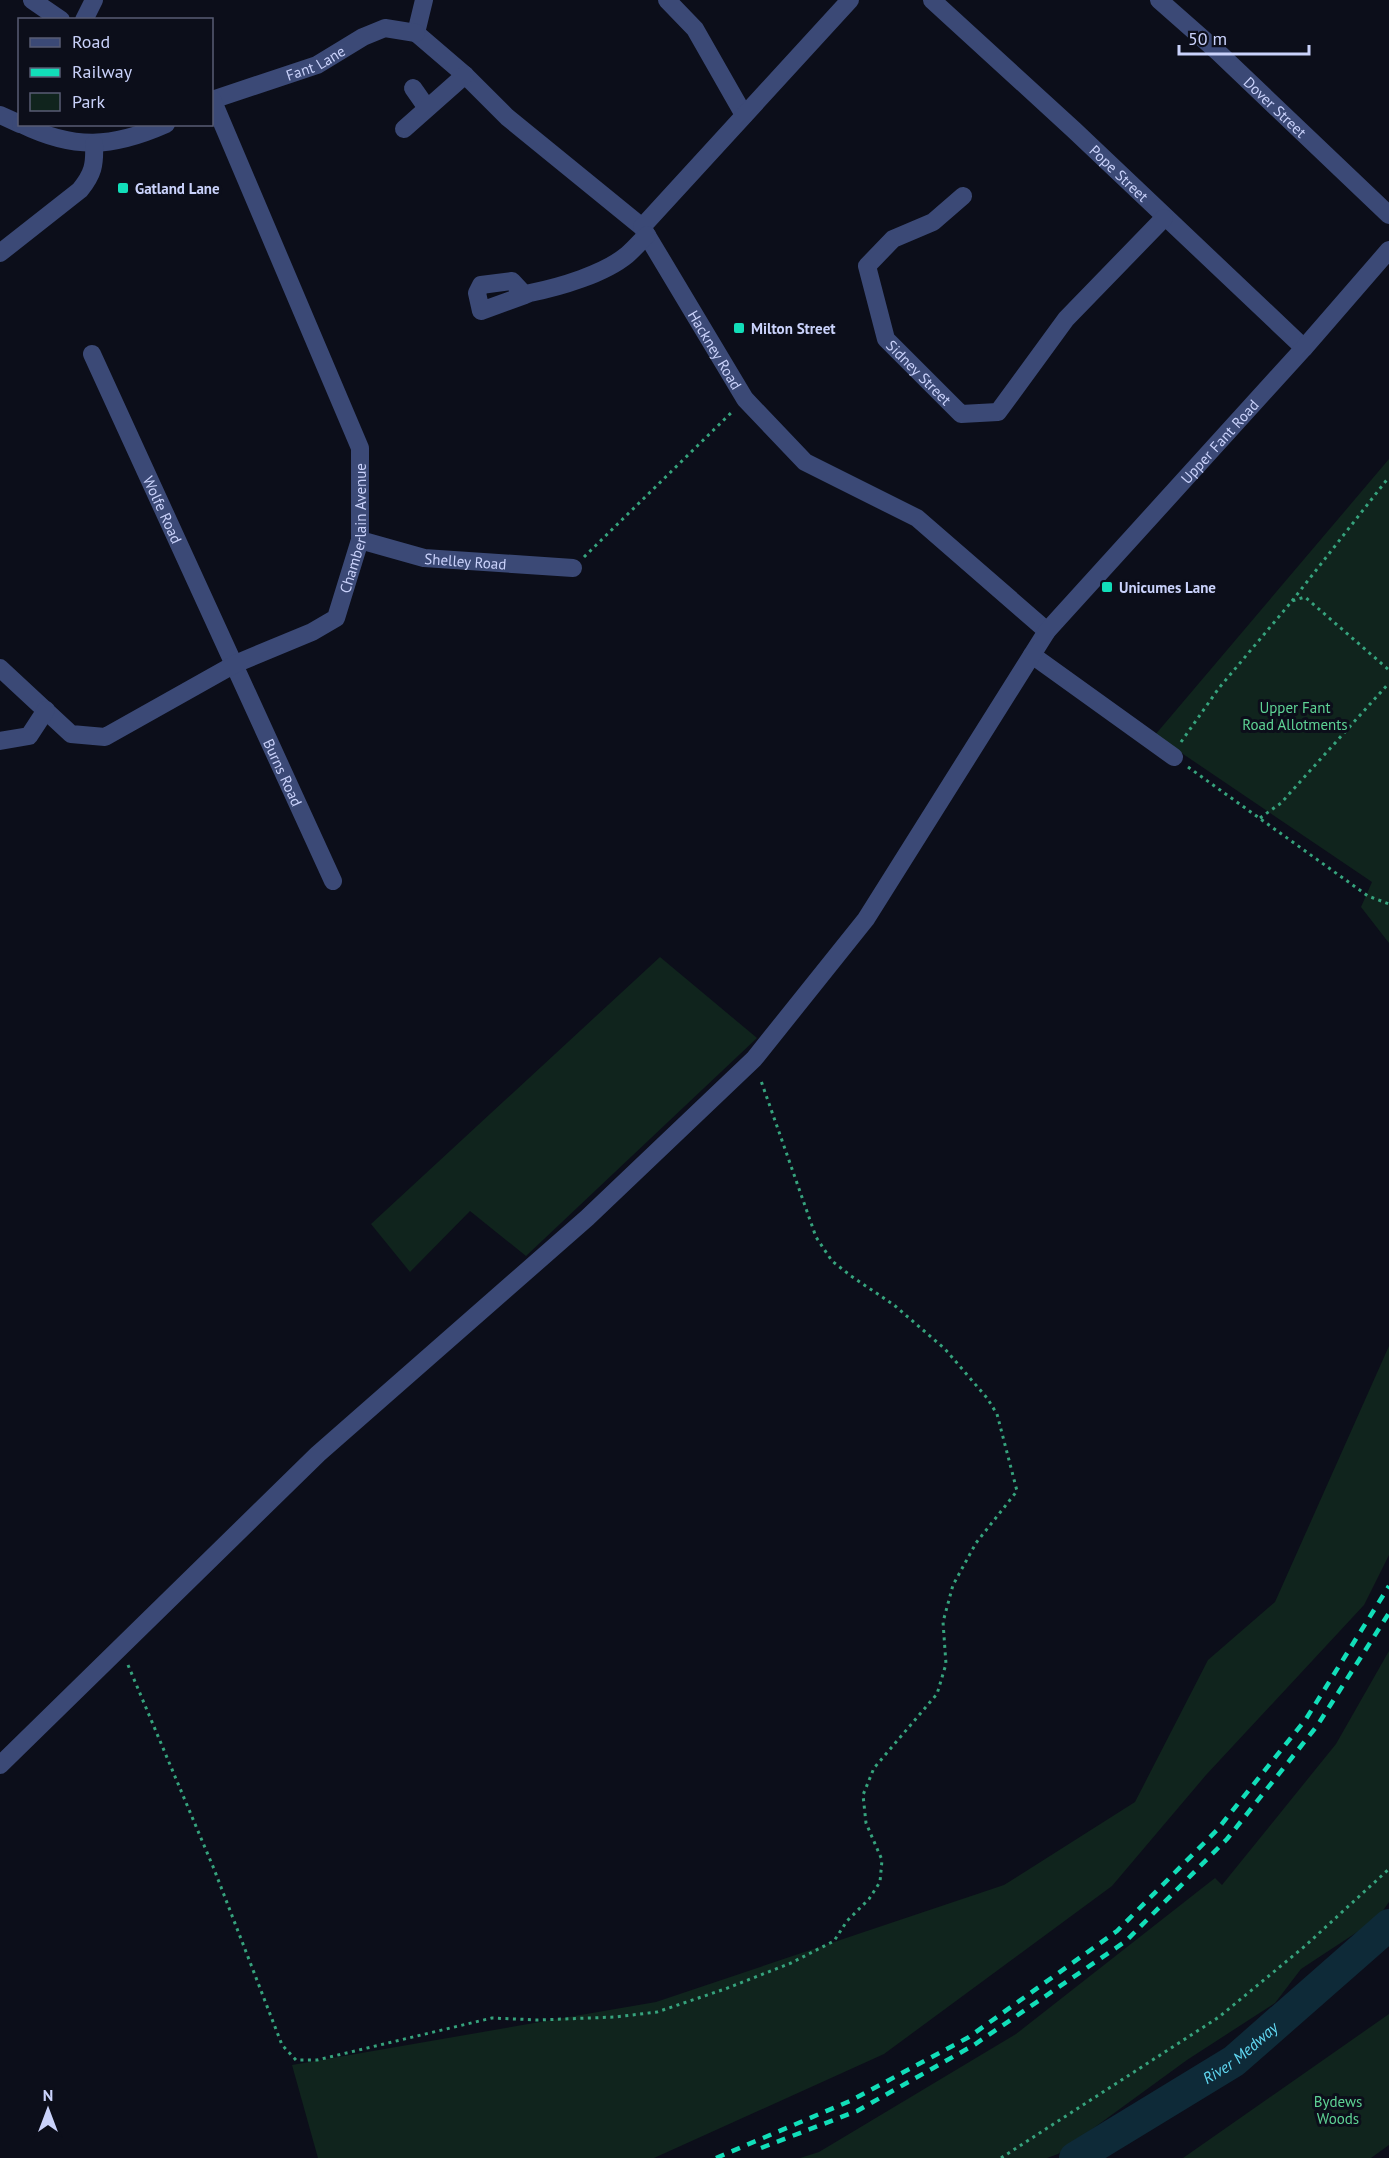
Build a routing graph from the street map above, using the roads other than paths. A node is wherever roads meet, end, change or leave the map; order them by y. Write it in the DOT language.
graph roads {
  1 [pos="32,0"];
  2 [pos="94,0"];
  3 [pos="424,0"];
  4 [pos="667,0"];
  5 [pos="850,0"];
  6 [pos="932,0"];
  7 [pos="1159,0"];
  8 [pos="58,18"];
  9 [pos="85,18"];
  10 [pos="416,33"];
  11 [pos="465,75"];
  12 [pos="413,88"];
  13 [pos="213,100"];
  14 [pos="213,102"];
  15 [pos="427,108"];
  16 [pos="0,114"];
  17 [pos="744,115"];
  18 [pos="18,123"];
  19 [pos="25,126"];
  20 [pos="161,126"];
  21 [pos="404,129"];
  22 [pos="94,144"];
  23 [pos="963,196"];
  24 [pos="1389,215"];
  25 [pos="1164,218"];
  26 [pos="644,231"];
  27 [pos="1389,250"];
  28 [pos="0,253"];
  29 [pos="525,295"];
  30 [pos="1304,348"];
  31 [pos="92,354"];
  32 [pos="360,540"];
  33 [pos="573,568"];
  34 [pos="1047,631"];
  35 [pos="1032,655"];
  36 [pos="235,664"];
  37 [pos="0,668"];
  38 [pos="46,710"];
  39 [pos="0,741"];
  40 [pos="1174,757"];
  41 [pos="333,881"];
  42 [pos="0,1765"];
  1 -- 8 [label="street"];
  2 -- 9 [label="street"];
  3 -- 10 [label="street"];
  4 -- 17 [label="street"];
  5 -- 17 [label="street"];
  6 -- 25 [label="street, Pope Street"];
  7 -- 24 [label="street, Dover Street"];
  10 -- 11 [label="street, Hackney Road"];
  10 -- 13 [label="street, Fant Lane"];
  11 -- 15 [label="street"];
  11 -- 26 [label="street, Hackney Road"];
  12 -- 15 [label="street"];
  14 -- 32 [label="street, Chamberlain Avenue"];
  15 -- 21 [label="street"];
  16 -- 18 [label="street"];
  17 -- 26 [label="street"];
  19 -- 22 [label="street"];
  20 -- 22 [label="street"];
  22 -- 28 [label="street"];
  23 -- 25 [label="street, Sidney Street"];
  25 -- 30 [label="street, Pope Street"];
  26 -- 29 [label="street"];
  26 -- 34 [label="street, Hackney Road"];
  27 -- 30 [label="street, Upper Fant Road"];
  30 -- 34 [label="street, Upper Fant Road"];
  31 -- 36 [label="street, Wolfe Road"];
  32 -- 33 [label="street, Shelley Road"];
  32 -- 36 [label="street, Chamberlain Avenue"];
  34 -- 35 [label="street, Upper Fant Road"];
  35 -- 40 [label="street"];
  35 -- 42 [label="street, Upper Fant Road"];
  36 -- 38 [label="street, Chamberlain Avenue"];
  36 -- 41 [label="street, Burns Road"];
  37 -- 38 [label="street, Chamberlain Avenue"];
  38 -- 39 [label="street"];
}
